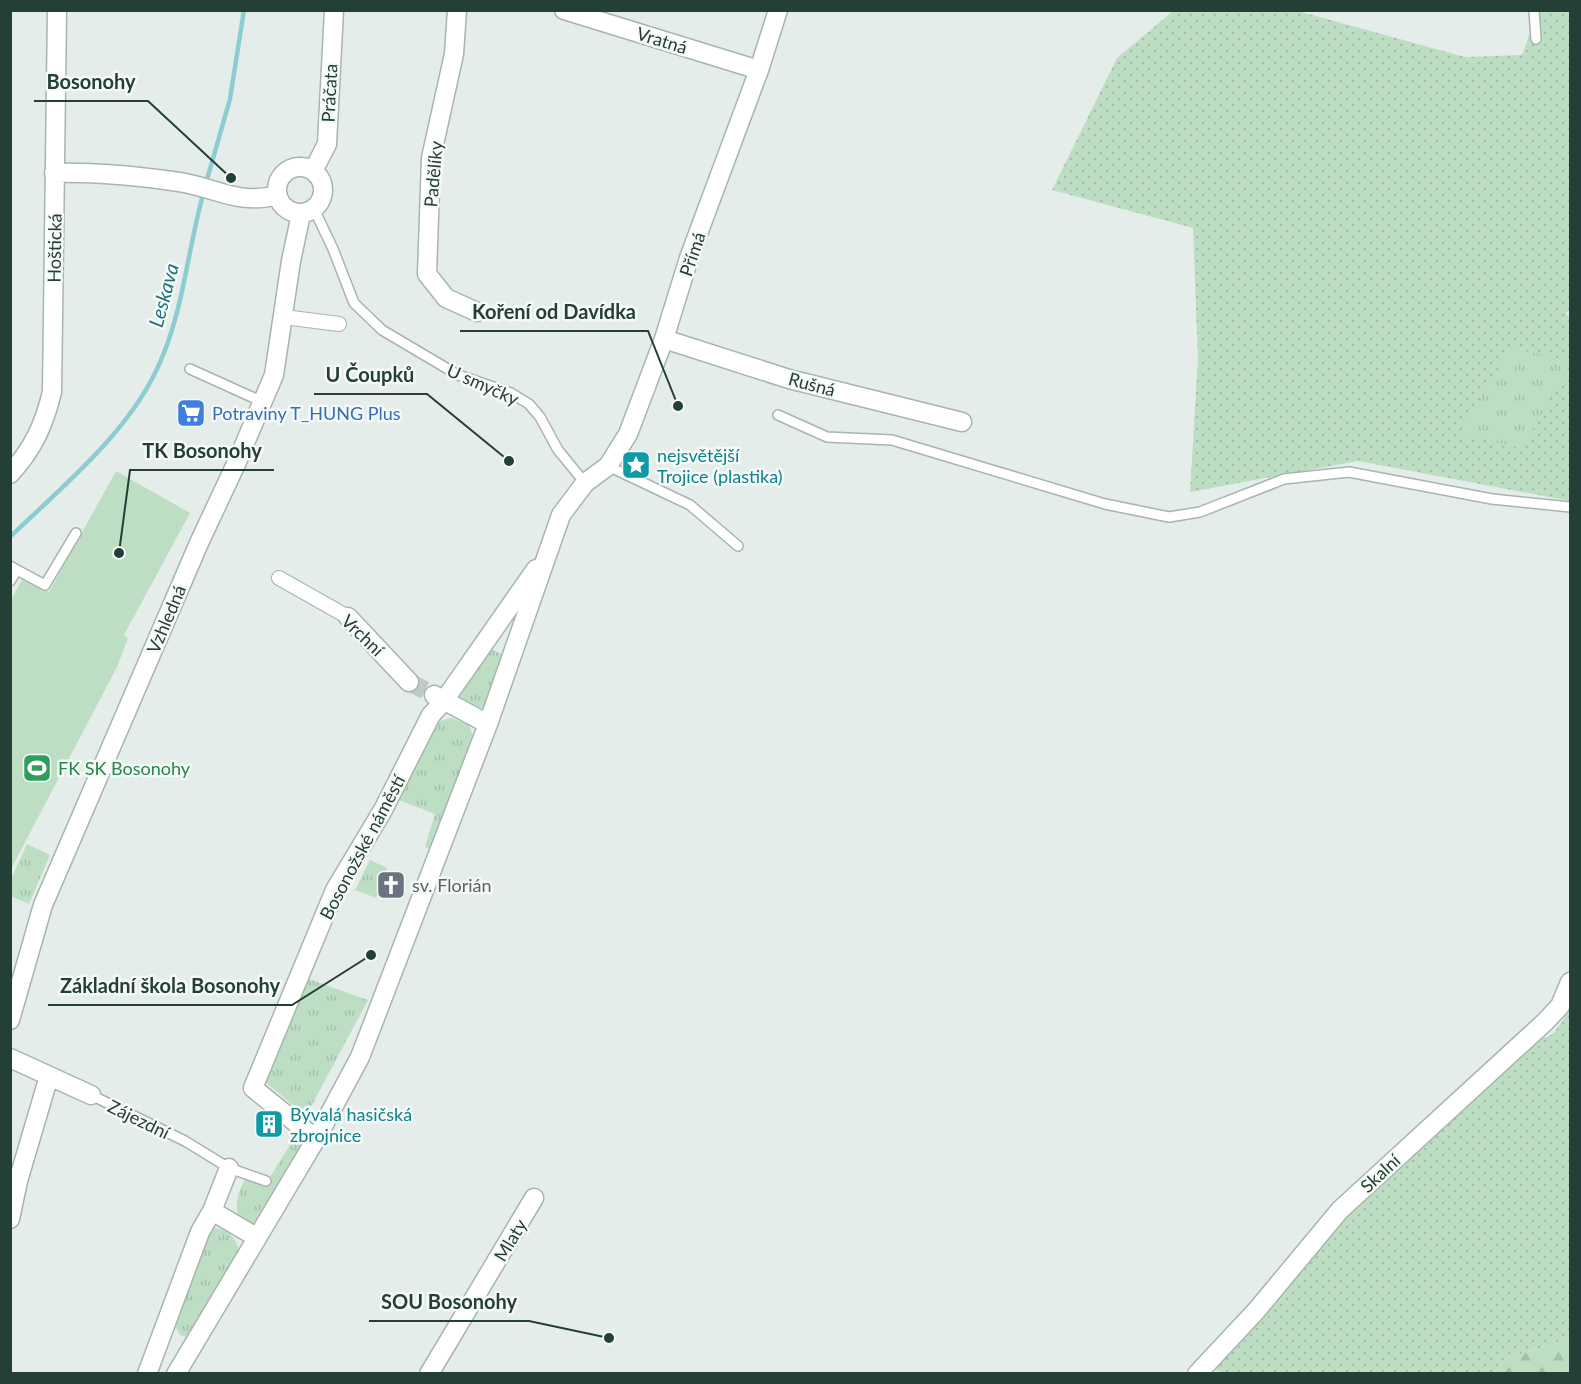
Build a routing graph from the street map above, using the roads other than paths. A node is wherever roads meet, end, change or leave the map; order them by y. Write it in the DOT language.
graph roads {
  1 [pos="57,10"];
  2 [pos="334,10"];
  3 [pos="457,10"];
  4 [pos="564,10"];
  5 [pos="778,10"];
  6 [pos="1534,10"];
  7 [pos="1536,39"];
  8 [pos="759,70"];
  9 [pos="313,171"];
  10 [pos="54,173"];
  11 [pos="277,195"];
  12 [pos="308,211"];
  13 [pos="477,312"];
  14 [pos="284,316"];
  15 [pos="339,324"];
  16 [pos="664,339"];
  17 [pos="190,369"];
  18 [pos="263,402"];
  19 [pos="778,416"];
  20 [pos="962,422"];
  21 [pos="608,466"];
  22 [pos="10,474"];
  23 [pos="585,483"];
  24 [pos="1570,507"];
  25 [pos="76,533"];
  26 [pos="738,546"];
  27 [pos="544,558"];
  28 [pos="14,568"];
  29 [pos="279,578"];
  30 [pos="10,581"];
  31 [pos="348,617"];
  32 [pos="409,682"];
  33 [pos="439,698"];
  34 [pos="488,724"];
  35 [pos="1570,982"];
  36 [pos="10,1020"];
  37 [pos="10,1058"];
  38 [pos="50,1076"];
  39 [pos="91,1095"];
  40 [pos="316,1139"];
  41 [pos="229,1168"];
  42 [pos="266,1181"];
  43 [pos="534,1198"];
  44 [pos="212,1211"];
  45 [pos="10,1219"];
  46 [pos="256,1237"];
  47 [pos="160,1341"];
  48 [pos="187,1354"];
  49 [pos="147,1374"];
  50 [pos="176,1374"];
  51 [pos="429,1374"];
  52 [pos="1197,1374"];
  1 -- 10 [label="street, Hoštická"];
  2 -- 9 [label="street, Práčata"];
  3 -- 13 [label="street, Padělíky"];
  4 -- 8 [label="street, Vratná"];
  5 -- 8 [label="street, Přímá"];
  6 -- 7 [label="lane"];
  8 -- 16 [label="street, Přímá"];
  9 -- 11 [label="street"];
  9 -- 12 [label="street"];
  10 -- 11 [label="street"];
  10 -- 22 [label="street, Hoštická"];
  11 -- 12 [label="street"];
  12 -- 14 [label="street, Vzhledná"];
  12 -- 23 [label="lane, U smyčky"];
  14 -- 15 [label="street"];
  14 -- 18 [label="street, Vzhledná"];
  16 -- 20 [label="street, Rušná"];
  16 -- 21 [label="street, Přímá"];
  17 -- 18 [label="lane"];
  18 -- 36 [label="street, Vzhledná"];
  19 -- 24 [label="lane"];
  21 -- 23 [label="street, Přímá"];
  21 -- 26 [label="lane"];
  23 -- 27 [label="street, Bosonožské náměstí"];
  25 -- 28 [label="lane"];
  27 -- 33 [label="street, Bosonožské náměstí"];
  27 -- 34 [label="street, Bosonožské náměstí"];
  28 -- 30 [label="lane"];
  29 -- 31 [label="street, Vrchní"];
  31 -- 32 [label="street, Vrchní"];
  33 -- 34 [label="street"];
  33 -- 40 [label="street, Bosonožské náměstí"];
  34 -- 40 [label="street, Bosonožské náměstí"];
  35 -- 52 [label="street, Skalní"];
  37 -- 38 [label="street, Zájezdní"];
  38 -- 39 [label="street, Zájezdní"];
  38 -- 45 [label="street"];
  39 -- 41 [label="lane, Zájezdní"];
  40 -- 46 [label="street, Bosonožské náměstí"];
  41 -- 42 [label="lane, Zájezdní"];
  41 -- 44 [label="street"];
  43 -- 51 [label="street, Mlaty"];
  44 -- 46 [label="street"];
  44 -- 47 [label="street"];
  46 -- 48 [label="street, Bosonožské náměstí"];
  47 -- 48 [label="street"];
  47 -- 49 [label="street"];
  48 -- 50 [label="street, Bosonožské náměstí"];
}
